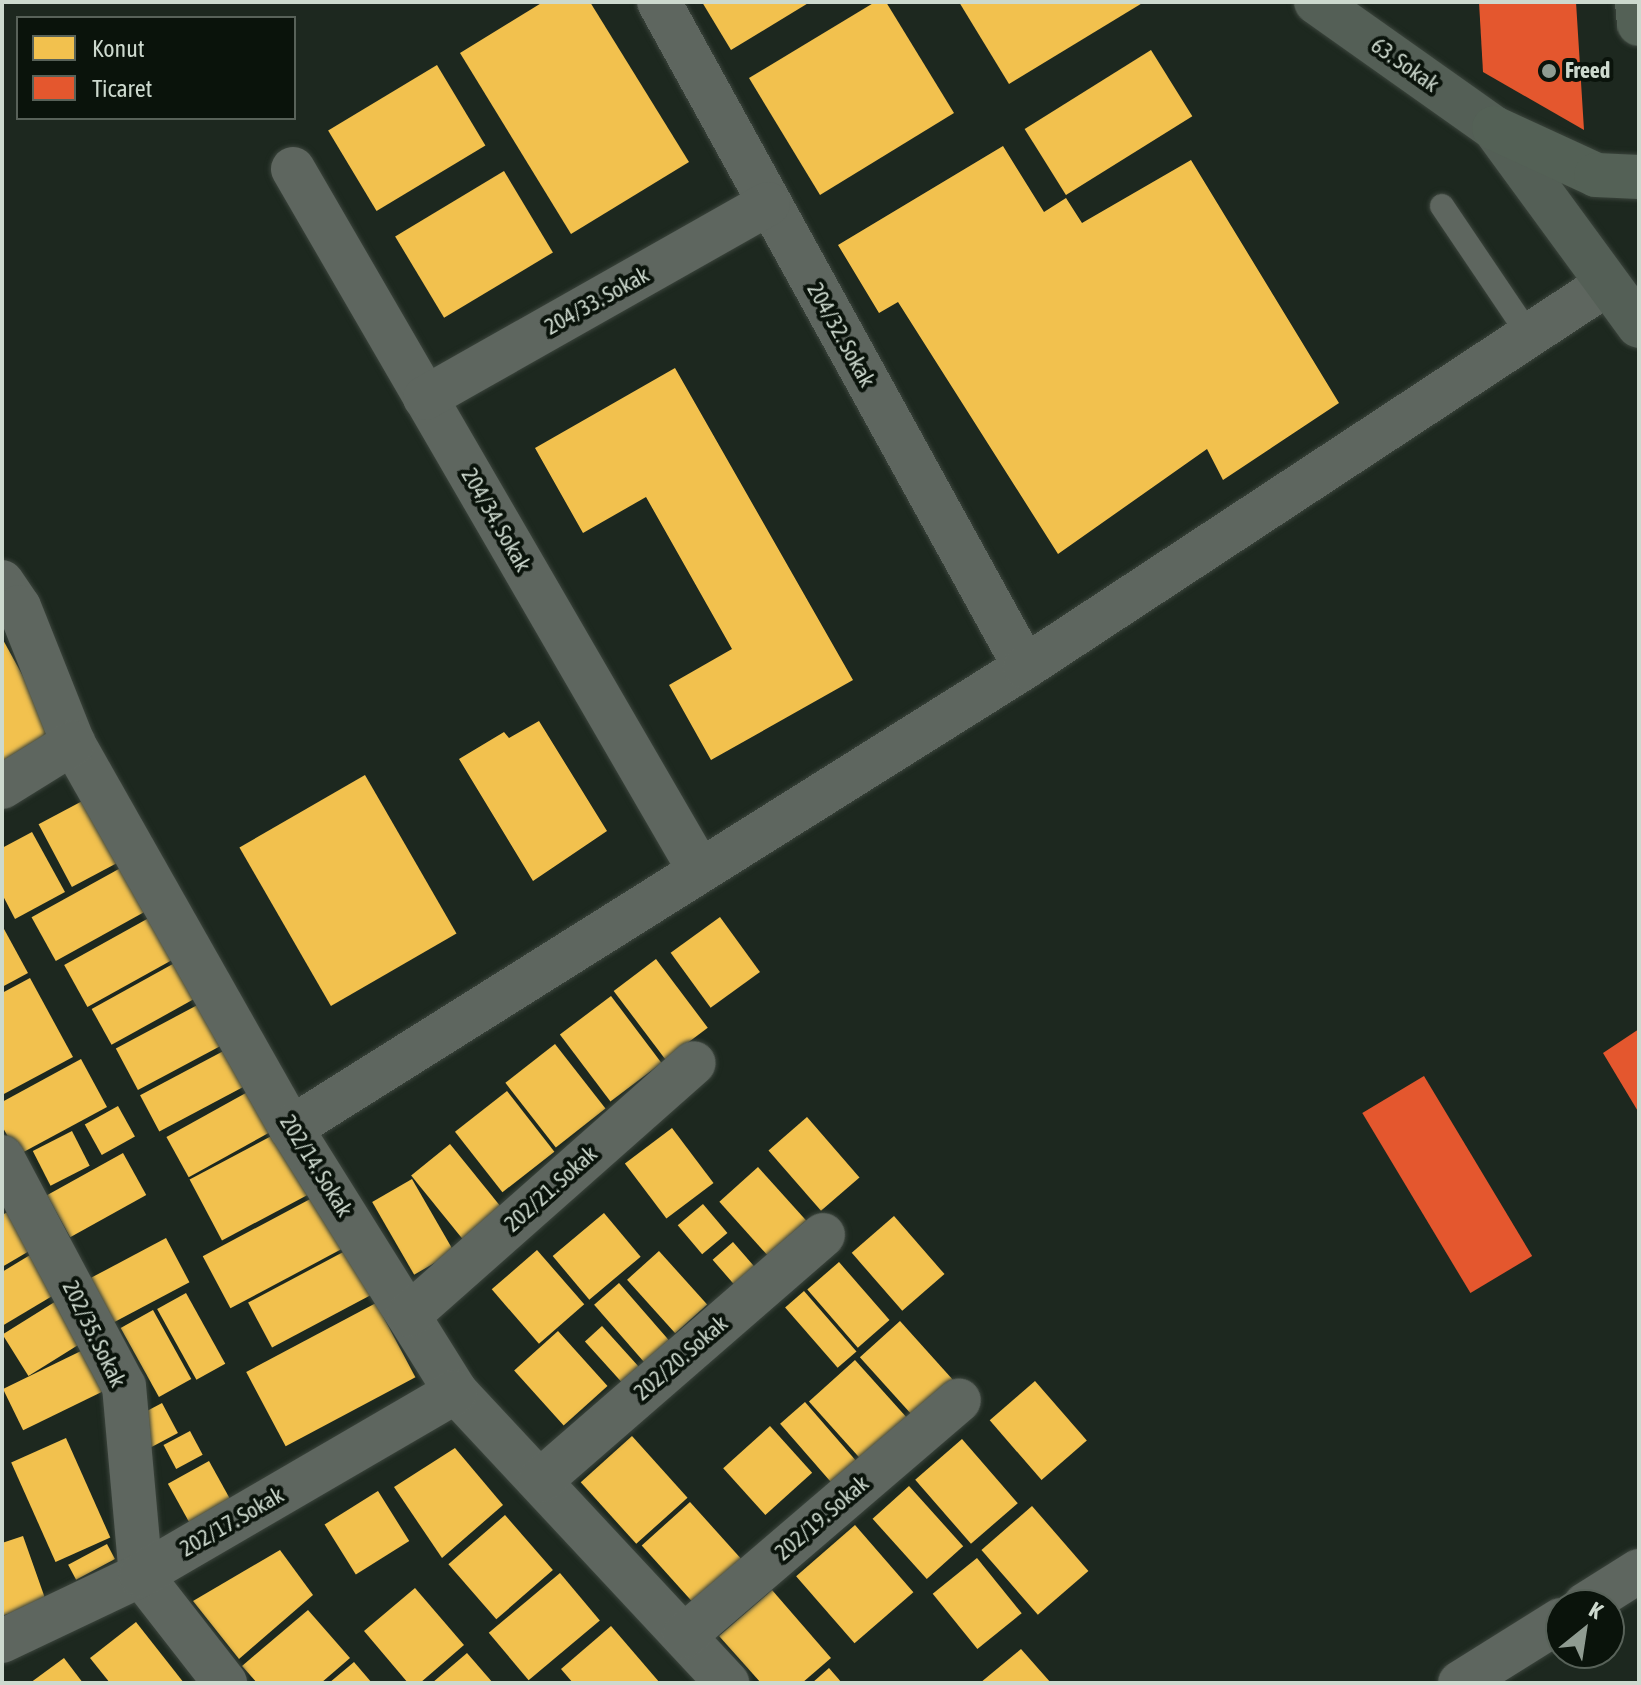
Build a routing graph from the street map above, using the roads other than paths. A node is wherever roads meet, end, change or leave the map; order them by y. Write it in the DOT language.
graph roads {
  1 [pos="659,2"];
  2 [pos="1316,2"];
  3 [pos="1637,2"];
  4 [pos="1639,24"];
  5 [pos="1494,128"];
  6 [pos="293,169"];
  7 [pos="1639,177"];
  8 [pos="768,204"];
  9 [pos="1442,206"];
  10 [pos="1607,284"];
  11 [pos="1639,326"];
  12 [pos="1529,335"];
  13 [pos="425,398"];
  14 [pos="2,582"];
  15 [pos="1025,667"];
  16 [pos="73,743"];
  17 [pos="2,787"];
  18 [pos="700,871"];
  19 [pos="694,1063"];
  20 [pos="291,1128"];
  21 [pos="2,1157"];
  22 [pos="823,1235"];
  23 [pos="409,1315"];
  24 [pos="456,1392"];
  25 [pos="959,1400"];
  26 [pos="540,1481"];
  27 [pos="1639,1571"];
  28 [pos="141,1575"];
  29 [pos="1610,1589"];
  30 [pos="1545,1630"];
  31 [pos="2,1641"];
  32 [pos="700,1667"];
  33 [pos="225,1683"];
  34 [pos="1460,1683"];
  1 -- 8 [label="street, 204/32. Sokak"];
  2 -- 5 [label="main road, 63. Sokak"];
  3 -- 4 [label="main road"];
  5 -- 7 [label="main road"];
  5 -- 10 [label="main road, 63. Sokak"];
  6 -- 13 [label="street, 204/34. Sokak"];
  8 -- 13 [label="street, 204/33. Sokak"];
  8 -- 15 [label="street, 204/32. Sokak"];
  9 -- 12 [label="lane"];
  10 -- 11 [label="main road, 63. Sokak"];
  10 -- 12 [label="street"];
  12 -- 15 [label="street"];
  13 -- 18 [label="street, 204/34. Sokak"];
  14 -- 16 [label="street, 202/14. Sokak"];
  15 -- 18 [label="street"];
  16 -- 17 [label="street"];
  16 -- 20 [label="street, 202/14. Sokak"];
  18 -- 20 [label="street"];
  19 -- 23 [label="street, 202/21. Sokak"];
  20 -- 23 [label="street, 202/14. Sokak"];
  21 -- 28 [label="street, 202/35. Sokak"];
  22 -- 26 [label="street, 202/20. Sokak"];
  23 -- 24 [label="street, 202/14. Sokak"];
  24 -- 26 [label="street, 202/14. Sokak"];
  24 -- 28 [label="street, 202/17. Sokak"];
  25 -- 32 [label="street, 202/19. Sokak"];
  26 -- 32 [label="street, 202/14. Sokak"];
  27 -- 29 [label="street"];
  28 -- 31 [label="street, 202/17. Sokak"];
  28 -- 33 [label="street"];
  30 -- 34 [label="street"];
}
